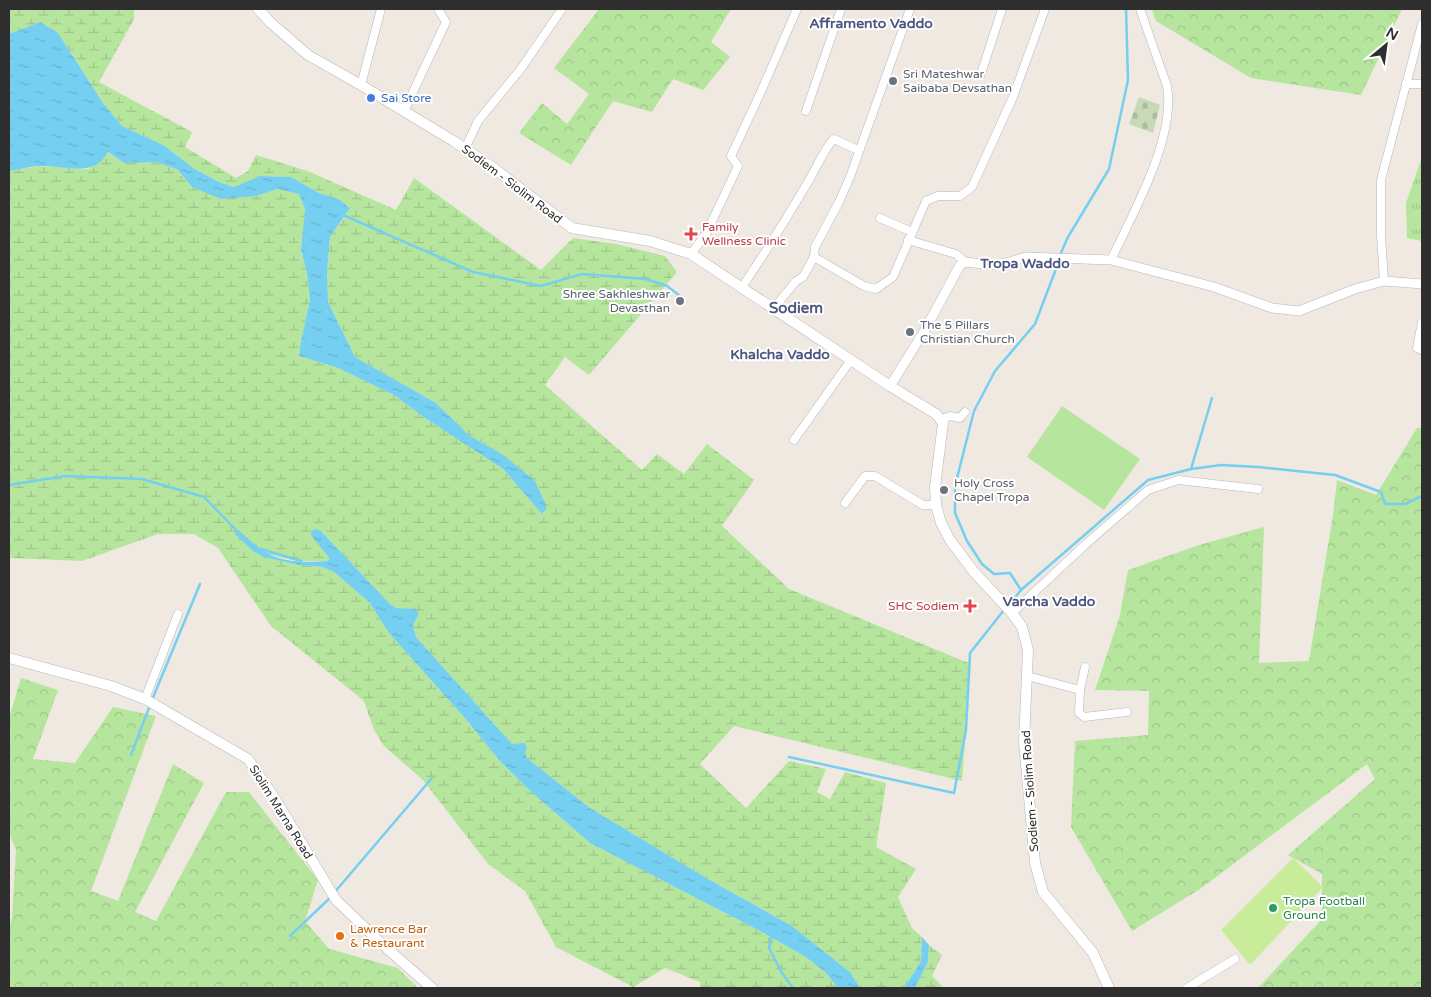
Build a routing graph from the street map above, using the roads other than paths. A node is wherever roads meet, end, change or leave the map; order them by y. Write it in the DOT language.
graph roads {
  1 [pos="258,9"];
  2 [pos="381,9"];
  3 [pos="438,9"];
  4 [pos="562,9"];
  5 [pos="797,9"];
  6 [pos="841,9"];
  7 [pos="910,9"];
  8 [pos="1002,9"];
  9 [pos="1045,9"];
  10 [pos="1140,9"];
  11 [pos="1422,24"];
  12 [pos="981,74"];
  13 [pos="1406,84"];
  14 [pos="1422,84"];
  15 [pos="361,85"];
  16 [pos="404,111"];
  17 [pos="806,111"];
  18 [pos="465,149"];
  19 [pos="858,150"];
  20 [pos="880,218"];
  21 [pos="912,232"];
  22 [pos="908,240"];
  23 [pos="691,254"];
  24 [pos="814,257"];
  25 [pos="1111,260"];
  26 [pos="965,262"];
  27 [pos="1384,280"];
  28 [pos="1422,284"];
  29 [pos="742,287"];
  30 [pos="774,308"];
  31 [pos="1422,322"];
  32 [pos="1422,350"];
  33 [pos="850,360"];
  34 [pos="890,386"];
  35 [pos="965,412"];
  36 [pos="942,419"];
  37 [pos="794,440"];
  38 [pos="1258,488"];
  39 [pos="845,503"];
  40 [pos="936,505"];
  41 [pos="1009,609"];
  42 [pos="178,614"];
  43 [pos="9,658"];
  44 [pos="1085,667"];
  45 [pos="1027,676"];
  46 [pos="1080,690"];
  47 [pos="145,699"];
  48 [pos="1127,712"];
  49 [pos="1234,959"];
  50 [pos="432,988"];
  51 [pos="1109,988"];
  52 [pos="1187,988"];
  1 -- 15 [label="main road, Sodiem - Siolim Road"];
  2 -- 15 [label="street"];
  3 -- 16 [label="street"];
  4 -- 18 [label="street"];
  5 -- 23 [label="street"];
  6 -- 17 [label="street"];
  7 -- 19 [label="street"];
  8 -- 12 [label="street"];
  9 -- 21 [label="street"];
  10 -- 25 [label="street"];
  11 -- 13 [label="street"];
  13 -- 14 [label="street"];
  13 -- 27 [label="street"];
  15 -- 16 [label="main road, Sodiem - Siolim Road"];
  16 -- 18 [label="main road, Sodiem - Siolim Road"];
  18 -- 23 [label="main road, Sodiem - Siolim Road"];
  19 -- 24 [label="street"];
  19 -- 29 [label="street"];
  20 -- 21 [label="street"];
  21 -- 22 [label="street"];
  22 -- 24 [label="street"];
  22 -- 26 [label="street"];
  23 -- 29 [label="main road, Sodiem - Siolim Road"];
  24 -- 30 [label="street"];
  25 -- 26 [label="street"];
  25 -- 27 [label="street"];
  26 -- 34 [label="street"];
  27 -- 28 [label="street"];
  29 -- 30 [label="main road, Sodiem - Siolim Road"];
  30 -- 33 [label="main road, Sodiem - Siolim Road"];
  31 -- 32 [label="street"];
  33 -- 34 [label="main road, Sodiem - Siolim Road"];
  33 -- 37 [label="street"];
  34 -- 36 [label="main road, Sodiem - Siolim Road"];
  35 -- 36 [label="street"];
  36 -- 40 [label="main road, Sodiem - Siolim Road"];
  38 -- 41 [label="street"];
  39 -- 40 [label="street"];
  40 -- 41 [label="main road, Sodiem - Siolim Road"];
  41 -- 45 [label="main road, Sodiem - Siolim Road"];
  42 -- 47 [label="street"];
  43 -- 47 [label="main road, Siolim Marna Road"];
  44 -- 46 [label="street"];
  45 -- 46 [label="street"];
  45 -- 51 [label="main road, Sodiem - Siolim Road"];
  46 -- 48 [label="street"];
  47 -- 50 [label="main road, Siolim Marna Road"];
  49 -- 52 [label="street"];
}
